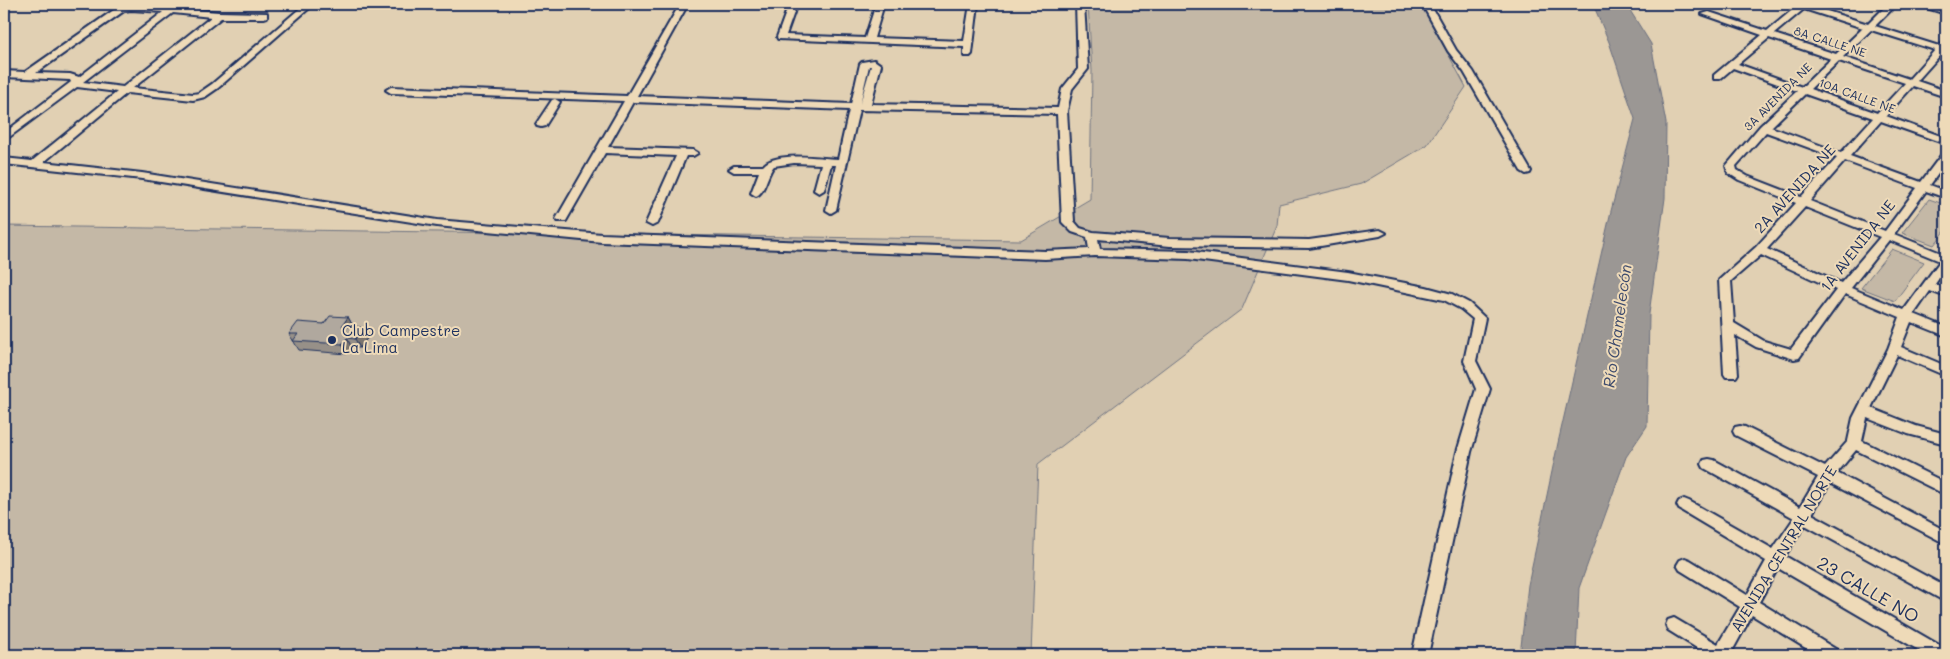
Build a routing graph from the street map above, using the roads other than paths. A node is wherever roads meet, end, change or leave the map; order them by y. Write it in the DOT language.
graph roads {
  1 [pos="310,4"];
  2 [pos="684,4"];
  3 [pos="793,4"];
  4 [pos="880,4"];
  5 [pos="974,4"];
  6 [pos="1080,4"];
  7 [pos="1426,4"];
  8 [pos="1801,4"];
  9 [pos="1893,4"];
  10 [pos="1918,4"];
  11 [pos="172,10"];
  12 [pos="1946,12"];
  13 [pos="1706,14"];
  14 [pos="219,15"];
  15 [pos="264,15"];
  16 [pos="1870,27"];
  17 [pos="1768,35"];
  18 [pos="869,40"];
  19 [pos="1944,48"];
  20 [pos="1837,58"];
  21 [pos="1732,65"];
  22 [pos="4,74"];
  23 [pos="27,75"];
  24 [pos="1717,77"];
  25 [pos="1911,82"];
  26 [pos="76,84"];
  27 [pos="125,90"];
  28 [pos="391,90"];
  29 [pos="1802,90"];
  30 [pos="1946,94"];
  31 [pos="629,101"];
  32 [pos="536,102"];
  33 [pos="555,102"];
  34 [pos="861,107"];
  35 [pos="1062,111"];
  36 [pos="1878,117"];
  37 [pos="541,124"];
  38 [pos="1764,128"];
  39 [pos="8,135"];
  40 [pos="1946,141"];
  41 [pos="602,150"];
  42 [pos="1946,156"];
  43 [pos="1844,157"];
  44 [pos="4,161"];
  45 [pos="826,162"];
  46 [pos="842,162"];
  47 [pos="34,164"];
  48 [pos="734,169"];
  49 [pos="766,169"];
  50 [pos="1526,171"];
  51 [pos="1923,187"];
  52 [pos="819,190"];
  53 [pos="756,193"];
  54 [pos="1946,195"];
  55 [pos="1803,202"];
  56 [pos="831,210"];
  57 [pos="562,219"];
  58 [pos="652,224"];
  59 [pos="1380,233"];
  60 [pos="1092,236"];
  61 [pos="1887,236"];
  62 [pos="1760,250"];
  63 [pos="1095,252"];
  64 [pos="1946,260"];
  65 [pos="1928,286"];
  66 [pos="1843,288"];
  67 [pos="1946,293"];
  68 [pos="1907,315"];
  69 [pos="1727,325"];
  70 [pos="1946,332"];
  71 [pos="1894,348"];
  72 [pos="1946,371"];
  73 [pos="1731,374"];
  74 [pos="1864,411"];
  75 [pos="1740,432"];
  76 [pos="1946,439"];
  77 [pos="1854,443"];
  78 [pos="1709,464"];
  79 [pos="1827,475"];
  80 [pos="1946,489"];
  81 [pos="1684,505"];
  82 [pos="1803,516"];
  83 [pos="1946,538"];
  84 [pos="1774,559"];
  85 [pos="1685,565"];
  86 [pos="1946,595"];
  87 [pos="1748,605"];
  88 [pos="1674,625"];
  89 [pos="1420,655"];
  90 [pos="1721,655"];
  91 [pos="1831,655"];
  92 [pos="1941,655"];
  1 -- 27 [label="street"];
  2 -- 31 [label="street"];
  3 -- 18 [label="street"];
  4 -- 18 [label="street"];
  5 -- 18 [label="street"];
  6 -- 35 [label="street"];
  7 -- 50 [label="street"];
  8 -- 16 [label="street"];
  8 -- 17 [label="street"];
  9 -- 16 [label="street, 3A AVENIDA NE"];
  10 -- 12 [label="street"];
  11 -- 14 [label="street"];
  11 -- 23 [label="street"];
  11 -- 26 [label="street"];
  13 -- 17 [label="street, 8A CALLE NE"];
  14 -- 15 [label="street"];
  14 -- 27 [label="street"];
  16 -- 19 [label="street"];
  16 -- 20 [label="street, 3A AVENIDA NE"];
  17 -- 20 [label="street, 8A CALLE NE"];
  17 -- 21 [label="street"];
  19 -- 25 [label="street, 2A AVENIDA NE"];
  20 -- 25 [label="street, 8A CALLE NE"];
  20 -- 29 [label="street, 3A AVENIDA NE"];
  21 -- 24 [label="street"];
  21 -- 29 [label="street, 10A CALLE NE"];
  22 -- 23 [label="street"];
  23 -- 26 [label="street"];
  25 -- 30 [label="street, 8A CALLE NE"];
  25 -- 36 [label="street, 2A AVENIDA NE"];
  26 -- 27 [label="street"];
  26 -- 39 [label="street"];
  27 -- 47 [label="street"];
  28 -- 31 [label="street"];
  29 -- 36 [label="street, 10A CALLE NE"];
  29 -- 38 [label="street, 3A AVENIDA NE"];
  31 -- 33 [label="street"];
  31 -- 34 [label="street"];
  31 -- 41 [label="street"];
  32 -- 33 [label="street"];
  33 -- 37 [label="street"];
  34 -- 35 [label="street"];
  34 -- 46 [label="street"];
  35 -- 60 [label="street"];
  36 -- 40 [label="street, 10A CALLE NE"];
  36 -- 43 [label="street, 2A AVENIDA NE"];
  38 -- 43 [label="street"];
  38 -- 55 [label="street, 3A AVENIDA NE"];
  41 -- 57 [label="street"];
  41 -- 58 [label="street"];
  42 -- 51 [label="street, 1A AVENIDA NE"];
  43 -- 51 [label="street"];
  43 -- 55 [label="street, 2A AVENIDA NE"];
  44 -- 47 [label="street"];
  45 -- 46 [label="street"];
  45 -- 49 [label="street"];
  45 -- 52 [label="street"];
  46 -- 56 [label="street"];
  47 -- 63 [label="street"];
  48 -- 49 [label="street"];
  49 -- 53 [label="street"];
  51 -- 54 [label="street"];
  51 -- 61 [label="street, 1A AVENIDA NE"];
  55 -- 61 [label="street"];
  55 -- 62 [label="street, 2A AVENIDA NE"];
  59 -- 60 [label="street"];
  60 -- 63 [label="street"];
  61 -- 64 [label="street"];
  61 -- 66 [label="street, 1A AVENIDA NE"];
  62 -- 66 [label="street"];
  62 -- 69 [label="street, 2A AVENIDA NE"];
  63 -- 89 [label="street"];
  64 -- 65 [label="street, AVENIDA CENTRAL NORTE"];
  65 -- 67 [label="street"];
  65 -- 68 [label="street, AVENIDA CENTRAL NORTE"];
  66 -- 68 [label="street"];
  66 -- 69 [label="street, 1A AVENIDA NE"];
  68 -- 70 [label="street"];
  68 -- 71 [label="street, AVENIDA CENTRAL NORTE"];
  69 -- 73 [label="street, 2A AVENIDA NE"];
  71 -- 72 [label="street"];
  71 -- 74 [label="street, AVENIDA CENTRAL NORTE"];
  74 -- 76 [label="street"];
  74 -- 77 [label="street, AVENIDA CENTRAL NORTE"];
  75 -- 79 [label="street"];
  77 -- 79 [label="street, AVENIDA CENTRAL NORTE"];
  77 -- 80 [label="street"];
  78 -- 82 [label="street"];
  79 -- 82 [label="street, AVENIDA CENTRAL NORTE"];
  79 -- 83 [label="street"];
  81 -- 84 [label="street, 23 CALLE NO"];
  82 -- 84 [label="street, AVENIDA CENTRAL NORTE"];
  82 -- 86 [label="street"];
  84 -- 87 [label="street, AVENIDA CENTRAL NORTE"];
  84 -- 92 [label="street, 23 CALLE NO"];
  85 -- 87 [label="street"];
  87 -- 90 [label="street, AVENIDA CENTRAL NORTE"];
  87 -- 91 [label="street"];
  88 -- 90 [label="street"];
}
